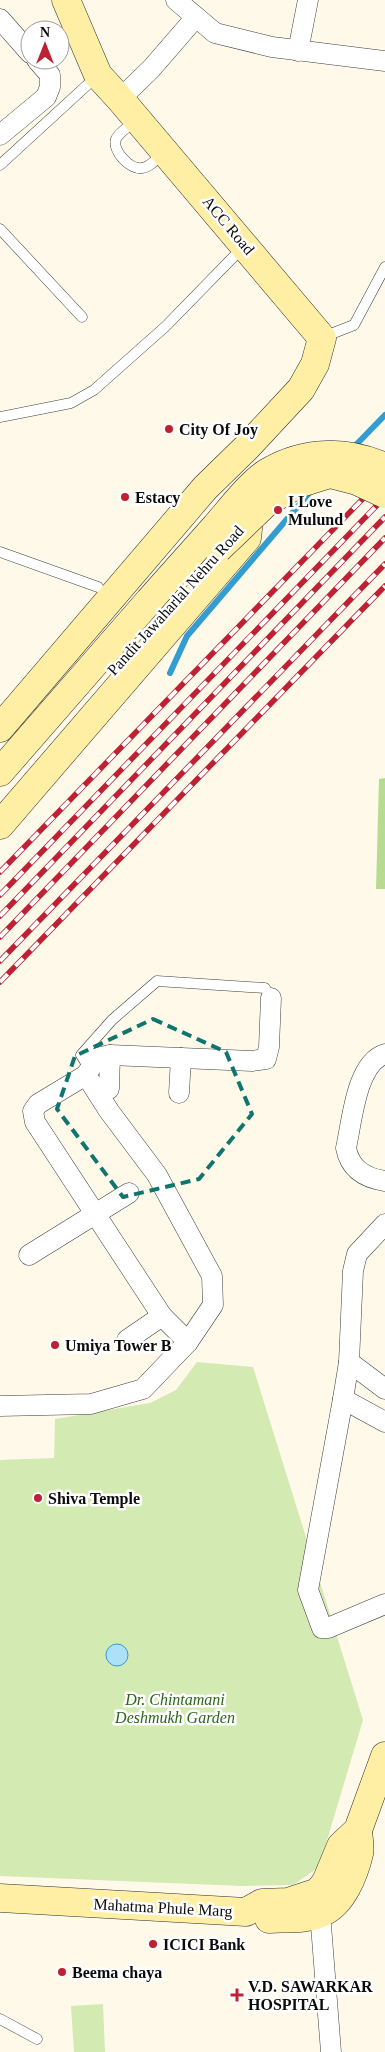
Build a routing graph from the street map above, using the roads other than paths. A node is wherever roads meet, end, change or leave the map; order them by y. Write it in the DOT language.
graph roads {
  1 [pos="66,0"];
  2 [pos="176,0"];
  3 [pos="308,0"];
  4 [pos="196,17"];
  5 [pos="0,19"];
  6 [pos="20,42"];
  7 [pos="298,51"];
  8 [pos="385,61"];
  9 [pos="46,70"];
  10 [pos="98,76"];
  11 [pos="120,98"];
  12 [pos="137,119"];
  13 [pos="0,135"];
  14 [pos="165,151"];
  15 [pos="0,165"];
  16 [pos="0,229"];
  17 [pos="245,244"];
  18 [pos="385,267"];
  19 [pos="82,317"];
  20 [pos="322,338"];
  21 [pos="0,416"];
  22 [pos="248,447"];
  23 [pos="385,467"];
  24 [pos="385,494"];
  25 [pos="0,552"];
  26 [pos="98,588"];
  27 [pos="156,606"];
  28 [pos="0,728"];
  29 [pos="0,772"];
  30 [pos="0,797"];
  31 [pos="0,825"];
  32 [pos="271,998"];
  33 [pos="385,1054"];
  34 [pos="181,1065"];
  35 [pos="88,1072"];
  36 [pos="179,1092"];
  37 [pos="385,1182"];
  38 [pos="130,1193"];
  39 [pos="96,1213"];
  40 [pos="385,1224"];
  41 [pos="29,1255"];
  42 [pos="162,1316"];
  43 [pos="127,1340"];
  44 [pos="188,1342"];
  45 [pos="349,1362"];
  46 [pos="385,1389"];
  47 [pos="343,1399"];
  48 [pos="0,1406"];
  49 [pos="385,1422"];
  50 [pos="385,1604"];
  51 [pos="385,1756"];
  52 [pos="0,1898"];
  53 [pos="320,1902"];
  54 [pos="0,2019"];
  55 [pos="36,2040"];
  56 [pos="331,2052"];
  1 -- 10 [label="main road, ACC Road"];
  2 -- 4 [label="street"];
  3 -- 7 [label="street"];
  4 -- 7 [label="street"];
  4 -- 11 [label="street"];
  5 -- 6 [label="street"];
  7 -- 8 [label="street"];
  9 -- 13 [label="street"];
  10 -- 11 [label="main road, ACC Road"];
  10 -- 15 [label="lane"];
  11 -- 12 [label="main road, ACC Road"];
  12 -- 14 [label="main road, ACC Road"];
  12 -- 14 [label="lane"];
  14 -- 17 [label="main road, ACC Road"];
  16 -- 19 [label="lane"];
  17 -- 20 [label="main road, ACC Road"];
  17 -- 21 [label="lane"];
  18 -- 20 [label="lane"];
  20 -- 22 [label="main road"];
  22 -- 28 [label="main road"];
  22 -- 31 [label="main road"];
  23 -- 27 [label="main road, Pandit Jawaharlal Nehru Road, bridge"];
  24 -- 27 [label="main road, Pandit Jawaharlal Nehru Road, bridge"];
  25 -- 26 [label="lane"];
  27 -- 29 [label="main road, Pandit Jawaharlal Nehru Road"];
  27 -- 30 [label="main road, Pandit Jawaharlal Nehru Road"];
  32 -- 34 [label="street"];
  32 -- 35 [label="lane"];
  33 -- 37 [label="street"];
  34 -- 35 [label="street"];
  34 -- 36 [label="street"];
  35 -- 39 [label="street"];
  35 -- 44 [label="street"];
  38 -- 39 [label="street"];
  39 -- 41 [label="street"];
  39 -- 42 [label="street"];
  40 -- 45 [label="street"];
  42 -- 43 [label="street"];
  42 -- 44 [label="street"];
  44 -- 48 [label="street"];
  45 -- 46 [label="street"];
  45 -- 47 [label="street"];
  47 -- 49 [label="street"];
  47 -- 50 [label="street"];
  51 -- 53 [label="main road"];
  52 -- 53 [label="main road, Mahatma Phule Marg"];
  53 -- 56 [label="street"];
  54 -- 55 [label="lane"];
}
